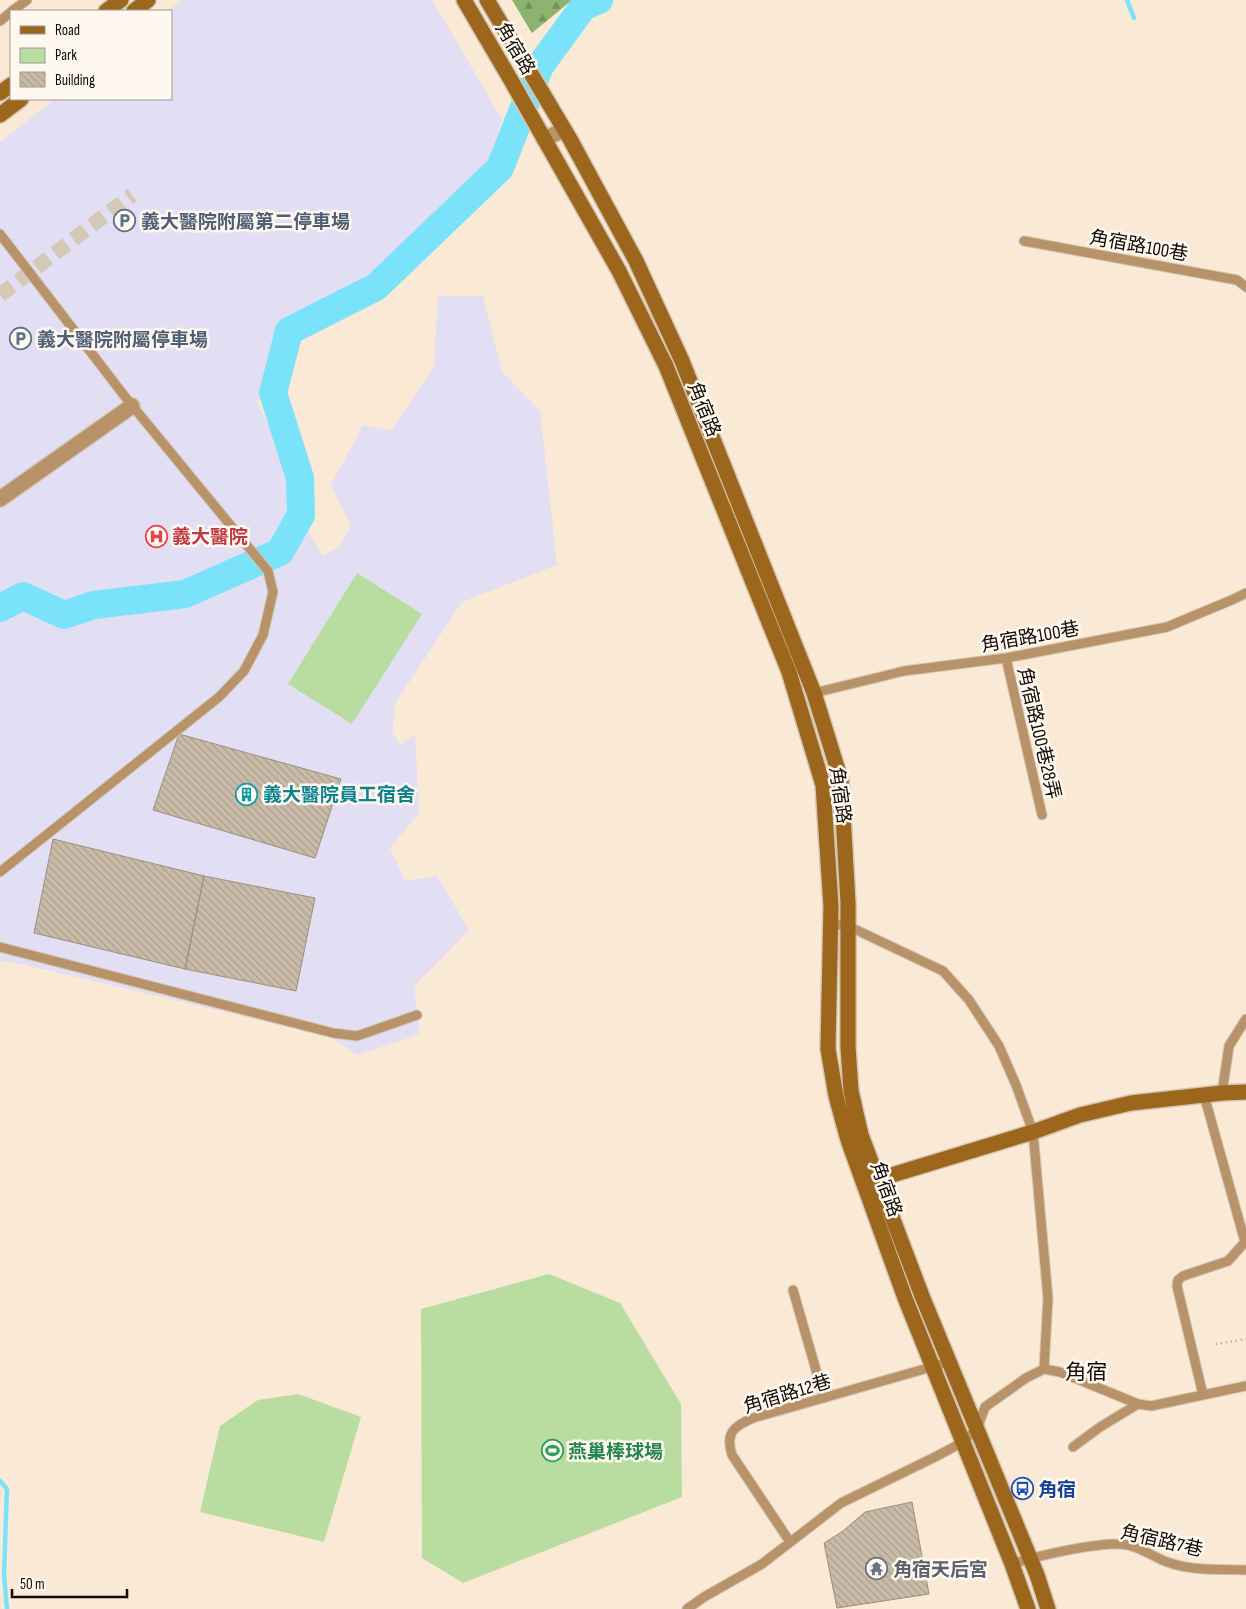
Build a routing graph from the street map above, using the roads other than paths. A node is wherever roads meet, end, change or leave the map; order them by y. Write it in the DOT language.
graph roads {
  1 [pos="27,0"];
  2 [pos="121,0"];
  3 [pos="148,0"];
  4 [pos="464,0"];
  5 [pos="487,0"];
  6 [pos="14,10"];
  7 [pos="107,10"];
  8 [pos="135,10"];
  9 [pos="10,85"];
  10 [pos="0,93"];
  11 [pos="20,100"];
  12 [pos="0,115"];
  13 [pos="564,130"];
  14 [pos="544,139"];
  15 [pos="0,234"];
  16 [pos="1024,241"];
  17 [pos="1246,286"];
  18 [pos="132,406"];
  19 [pos="0,499"];
  20 [pos="1246,593"];
  21 [pos="1006,658"];
  22 [pos="814,693"];
  23 [pos="1042,815"];
  24 [pos="0,872"];
  25 [pos="830,924"];
  26 [pos="848,926"];
  27 [pos="0,947"];
  28 [pos="417,1015"];
  29 [pos="1246,1019"];
  30 [pos="1222,1092"];
  31 [pos="1246,1092"];
  32 [pos="1204,1095"];
  33 [pos="1033,1132"];
  34 [pos="869,1179"];
  35 [pos="793,1290"];
  36 [pos="949,1362"];
  37 [pos="933,1366"];
  38 [pos="1044,1369"];
  39 [pos="1246,1387"];
  40 [pos="1203,1395"];
  41 [pos="824,1398"];
  42 [pos="1138,1404"];
  43 [pos="976,1429"];
  44 [pos="963,1442"];
  45 [pos="1073,1448"];
  46 [pos="790,1542"];
  47 [pos="1030,1558"];
  48 [pos="1012,1564"];
  49 [pos="1246,1570"];
  50 [pos="687,1609"];
  51 [pos="1028,1609"];
  52 [pos="1048,1609"];
  1 -- 6 [label="lane"];
  2 -- 7 [label="main road"];
  3 -- 8 [label="main road"];
  4 -- 14 [label="main road, 角宿路"];
  5 -- 13 [label="main road, 角宿路"];
  9 -- 10 [label="main road"];
  11 -- 12 [label="main road"];
  13 -- 14 [label="street"];
  13 -- 22 [label="main road, 角宿路"];
  14 -- 25 [label="main road, 角宿路"];
  15 -- 18 [label="lane"];
  16 -- 17 [label="lane, 角宿路100巷"];
  18 -- 19 [label="street"];
  18 -- 24 [label="lane"];
  20 -- 21 [label="lane, 角宿路100巷"];
  21 -- 22 [label="lane, 角宿路100巷"];
  21 -- 23 [label="lane, 角宿路100巷28弄"];
  22 -- 26 [label="main road, 角宿路"];
  25 -- 26 [label="lane"];
  25 -- 34 [label="main road, 角宿路"];
  26 -- 33 [label="lane"];
  26 -- 34 [label="main road, 角宿路"];
  27 -- 28 [label="lane"];
  29 -- 30 [label="lane"];
  30 -- 31 [label="main road"];
  30 -- 32 [label="main road"];
  32 -- 33 [label="main road"];
  32 -- 40 [label="lane"];
  33 -- 34 [label="main road"];
  33 -- 38 [label="lane"];
  34 -- 36 [label="main road, 角宿路"];
  34 -- 37 [label="main road, 角宿路"];
  35 -- 41 [label="lane"];
  36 -- 37 [label="lane, 角宿路12巷"];
  36 -- 43 [label="main road, 角宿路"];
  37 -- 41 [label="lane, 角宿路12巷"];
  37 -- 44 [label="main road, 角宿路"];
  38 -- 42 [label="lane"];
  38 -- 43 [label="lane"];
  39 -- 40 [label="lane"];
  40 -- 42 [label="lane"];
  41 -- 46 [label="lane, 角宿路12巷"];
  42 -- 45 [label="lane"];
  43 -- 44 [label="lane"];
  43 -- 47 [label="main road, 角宿路"];
  44 -- 46 [label="lane"];
  44 -- 48 [label="main road, 角宿路"];
  46 -- 50 [label="lane"];
  47 -- 48 [label="lane, 角宿路7巷"];
  47 -- 49 [label="lane, 角宿路7巷"];
  47 -- 52 [label="main road, 角宿路"];
  48 -- 51 [label="main road, 角宿路"];
}
